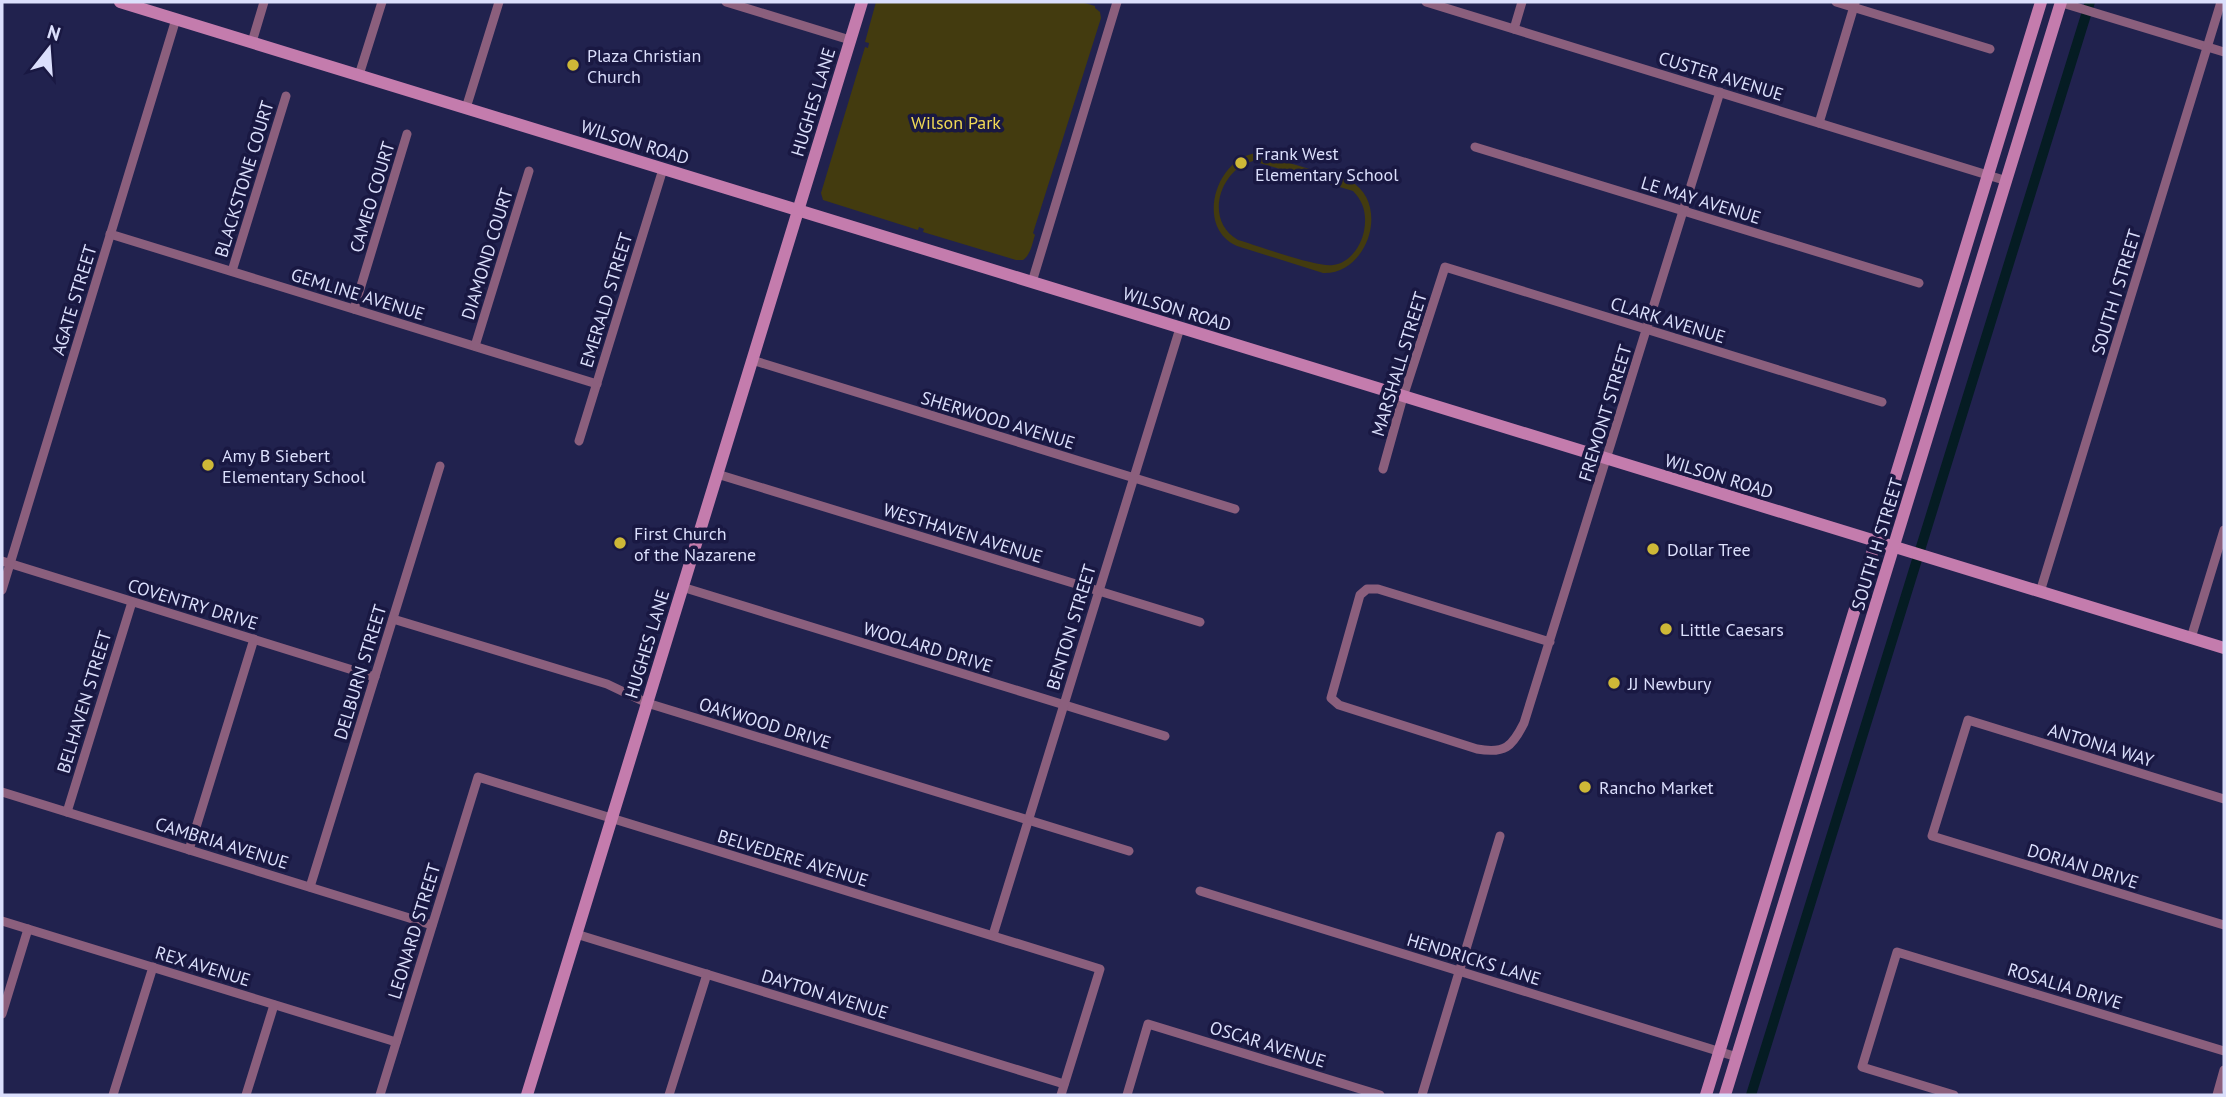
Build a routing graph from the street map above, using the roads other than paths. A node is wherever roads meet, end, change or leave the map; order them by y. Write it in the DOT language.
graph roads {
  1 [pos="120,2"];
  2 [pos="264,2"];
  3 [pos="382,2"];
  4 [pos="499,2"];
  5 [pos="726,2"];
  6 [pos="862,2"];
  7 [pos="1426,2"];
  8 [pos="1522,2"];
  9 [pos="1836,2"];
  10 [pos="2041,2"];
  11 [pos="2060,2"];
  12 [pos="2221,2"];
  13 [pos="1114,3"];
  14 [pos="1855,4"];
  15 [pos="176,19"];
  16 [pos="1514,29"];
  17 [pos="850,40"];
  18 [pos="252,42"];
  19 [pos="2207,47"];
  20 [pos="1990,49"];
  21 [pos="2224,52"];
  22 [pos="359,75"];
  23 [pos="1720,92"];
  24 [pos="286,96"];
  25 [pos="466,108"];
  26 [pos="1819,123"];
  27 [pos="407,134"];
  28 [pos="1475,147"];
  29 [pos="663,169"];
  30 [pos="529,171"];
  31 [pos="1989,175"];
  32 [pos="2007,181"];
  33 [pos="798,210"];
  34 [pos="1684,211"];
  35 [pos="110,234"];
  36 [pos="1445,267"];
  37 [pos="232,271"];
  38 [pos="1032,282"];
  39 [pos="1919,283"];
  40 [pos="354,309"];
  41 [pos="1180,328"];
  42 [pos="1647,330"];
  43 [pos="475,346"];
  44 [pos="752,360"];
  45 [pos="597,384"];
  46 [pos="1403,397"];
  47 [pos="1882,402"];
  48 [pos="579,441"];
  49 [pos="1607,460"];
  50 [pos="440,466"];
  51 [pos="1383,470"];
  52 [pos="717,474"];
  53 [pos="1133,478"];
  54 [pos="1235,509"];
  55 [pos="2224,530"];
  56 [pos="1875,542"];
  57 [pos="1894,547"];
  58 [pos="6,563"];
  59 [pos="682,587"];
  60 [pos="2,590"];
  61 [pos="1099,592"];
  62 [pos="2040,593"];
  63 [pos="132,602"];
  64 [pos="393,619"];
  65 [pos="1200,622"];
  66 [pos="2191,638"];
  67 [pos="254,639"];
  68 [pos="1550,642"];
  69 [pos="2224,649"];
  70 [pos="375,677"];
  71 [pos="647,703"];
  72 [pos="1064,705"];
  73 [pos="1165,736"];
  74 [pos="478,777"];
  75 [pos="2,792"];
  76 [pos="2224,799"];
  77 [pos="67,812"];
  78 [pos="612,818"];
  79 [pos="1028,820"];
  80 [pos="1500,836"];
  81 [pos="1932,836"];
  82 [pos="189,850"];
  83 [pos="1129,851"];
  84 [pos="310,887"];
  85 [pos="1200,891"];
  86 [pos="2,921"];
  87 [pos="432,925"];
  88 [pos="2224,925"];
  89 [pos="28,929"];
  90 [pos="576,934"];
  91 [pos="993,936"];
  92 [pos="153,967"];
  93 [pos="1460,971"];
  94 [pos="707,974"];
  95 [pos="274,1005"];
  96 [pos="2,1014"];
  97 [pos="396,1042"];
  98 [pos="1720,1051"];
  99 [pos="2224,1051"];
  100 [pos="1737,1057"];
  101 [pos="2224,1070"];
  102 [pos="1064,1084"];
  103 [pos="113,1095"];
  104 [pos="246,1095"];
  105 [pos="380,1095"];
  106 [pos="527,1095"];
  107 [pos="670,1095"];
  108 [pos="1061,1095"];
  109 [pos="1127,1095"];
  110 [pos="1380,1095"];
  111 [pos="1422,1095"];
  112 [pos="1706,1095"];
  113 [pos="1725,1095"];
  114 [pos="1954,1095"];
  115 [pos="2217,1095"];
  1 -- 15 [label="street, WILSON ROAD"];
  2 -- 18 [label="street"];
  3 -- 22 [label="street"];
  4 -- 25 [label="street"];
  5 -- 17 [label="street"];
  6 -- 17 [label="street, HUGHES LANE"];
  7 -- 16 [label="street, CUSTER AVENUE"];
  8 -- 16 [label="street"];
  9 -- 14 [label="street"];
  10 -- 31 [label="street, SOUTH H STREET"];
  11 -- 19 [label="street"];
  11 -- 32 [label="street, SOUTH H STREET"];
  12 -- 19 [label="street, SOUTH I STREET"];
  13 -- 38 [label="street"];
  14 -- 20 [label="street"];
  14 -- 26 [label="street"];
  15 -- 18 [label="street, WILSON ROAD"];
  15 -- 35 [label="street, AGATE STREET"];
  16 -- 23 [label="street, CUSTER AVENUE"];
  17 -- 33 [label="street, HUGHES LANE"];
  18 -- 22 [label="street, WILSON ROAD"];
  19 -- 21 [label="street"];
  19 -- 62 [label="street, SOUTH I STREET"];
  22 -- 25 [label="street, WILSON ROAD"];
  23 -- 26 [label="street, CUSTER AVENUE"];
  23 -- 34 [label="street, FREMONT STREET"];
  24 -- 37 [label="street, BLACKSTONE COURT"];
  25 -- 29 [label="street, WILSON ROAD"];
  26 -- 31 [label="street, CUSTER AVENUE"];
  27 -- 40 [label="street, CAMEO COURT"];
  28 -- 34 [label="street, LE MAY AVENUE"];
  29 -- 33 [label="street, WILSON ROAD"];
  29 -- 45 [label="street, EMERALD STREET"];
  30 -- 43 [label="street, DIAMOND COURT"];
  31 -- 32 [label="street, CUSTER AVENUE"];
  31 -- 56 [label="street, SOUTH H STREET"];
  32 -- 57 [label="street, SOUTH H STREET"];
  33 -- 38 [label="street, WILSON ROAD"];
  33 -- 44 [label="street, HUGHES LANE"];
  34 -- 39 [label="street, LE MAY AVENUE"];
  34 -- 42 [label="street, FREMONT STREET"];
  35 -- 37 [label="street, GEMLINE AVENUE"];
  35 -- 58 [label="street, AGATE STREET"];
  36 -- 42 [label="street, CLARK AVENUE"];
  36 -- 46 [label="street, MARSHALL STREET"];
  37 -- 40 [label="street, GEMLINE AVENUE"];
  38 -- 41 [label="street, WILSON ROAD"];
  40 -- 43 [label="street, GEMLINE AVENUE"];
  41 -- 46 [label="street, WILSON ROAD"];
  41 -- 53 [label="street, BENTON STREET"];
  42 -- 47 [label="street, CLARK AVENUE"];
  42 -- 49 [label="street, FREMONT STREET"];
  43 -- 45 [label="street, GEMLINE AVENUE"];
  44 -- 52 [label="street, HUGHES LANE"];
  44 -- 53 [label="street, SHERWOOD AVENUE"];
  45 -- 48 [label="street, EMERALD STREET"];
  46 -- 49 [label="street, WILSON ROAD"];
  46 -- 51 [label="street, MARSHALL STREET"];
  49 -- 56 [label="street, WILSON ROAD"];
  49 -- 68 [label="street, FREMONT STREET"];
  50 -- 64 [label="street, DELBURN STREET"];
  52 -- 59 [label="street, HUGHES LANE"];
  52 -- 61 [label="street, WESTHAVEN AVENUE"];
  53 -- 54 [label="street, SHERWOOD AVENUE"];
  53 -- 61 [label="street, BENTON STREET"];
  55 -- 66 [label="street"];
  56 -- 57 [label="street, WILSON ROAD"];
  56 -- 98 [label="street, SOUTH H STREET"];
  57 -- 62 [label="street, WILSON ROAD"];
  57 -- 100 [label="street, SOUTH H STREET"];
  58 -- 60 [label="street, AGATE STREET"];
  58 -- 63 [label="street, COVENTRY DRIVE"];
  59 -- 71 [label="street, HUGHES LANE"];
  59 -- 72 [label="street, WOOLARD DRIVE"];
  61 -- 65 [label="street, WESTHAVEN AVENUE"];
  61 -- 72 [label="street, BENTON STREET"];
  62 -- 66 [label="street, WILSON ROAD"];
  63 -- 67 [label="street, COVENTRY DRIVE"];
  63 -- 77 [label="street, BELHAVEN STREET"];
  64 -- 70 [label="street, DELBURN STREET"];
  64 -- 71 [label="street, OAKWOOD DRIVE"];
  66 -- 69 [label="street, WILSON ROAD"];
  67 -- 70 [label="street, COVENTRY DRIVE"];
  67 -- 82 [label="street"];
  68 -- 68 [label="street, FREMONT STREET"];
  70 -- 84 [label="street, DELBURN STREET"];
  71 -- 78 [label="street, HUGHES LANE"];
  71 -- 79 [label="street, OAKWOOD DRIVE"];
  72 -- 73 [label="street, WOOLARD DRIVE"];
  72 -- 79 [label="street, BENTON STREET"];
  74 -- 78 [label="street, BELVEDERE AVENUE"];
  74 -- 87 [label="street, LEONARD STREET"];
  75 -- 77 [label="street, CAMBRIA AVENUE"];
  76 -- 81 [label="street, ANTONIA WAY"];
  77 -- 82 [label="street, CAMBRIA AVENUE"];
  78 -- 90 [label="street, HUGHES LANE"];
  78 -- 91 [label="street, BELVEDERE AVENUE"];
  79 -- 83 [label="street, OAKWOOD DRIVE"];
  79 -- 91 [label="street, BENTON STREET"];
  80 -- 93 [label="street"];
  81 -- 88 [label="street, DORIAN DRIVE"];
  82 -- 84 [label="street, CAMBRIA AVENUE"];
  84 -- 87 [label="street, CAMBRIA AVENUE"];
  85 -- 93 [label="street, HENDRICKS LANE"];
  86 -- 89 [label="street, REX AVENUE"];
  87 -- 97 [label="street, LEONARD STREET"];
  89 -- 92 [label="street, REX AVENUE"];
  89 -- 96 [label="street"];
  90 -- 94 [label="street, DAYTON AVENUE"];
  90 -- 106 [label="street, HUGHES LANE"];
  91 -- 102 [label="street, BELVEDERE AVENUE"];
  92 -- 95 [label="street, REX AVENUE"];
  92 -- 103 [label="street"];
  93 -- 98 [label="street, HENDRICKS LANE"];
  93 -- 111 [label="street"];
  94 -- 102 [label="street, DAYTON AVENUE"];
  94 -- 107 [label="street"];
  95 -- 97 [label="street, REX AVENUE"];
  95 -- 104 [label="street"];
  97 -- 105 [label="street, LEONARD STREET"];
  98 -- 100 [label="street, HENDRICKS LANE"];
  98 -- 112 [label="street, SOUTH H STREET"];
  99 -- 114 [label="street, ROSALIA DRIVE"];
  100 -- 113 [label="street, SOUTH H STREET"];
  101 -- 115 [label="street"];
  102 -- 108 [label="street"];
  109 -- 110 [label="street, OSCAR AVENUE"];
}
